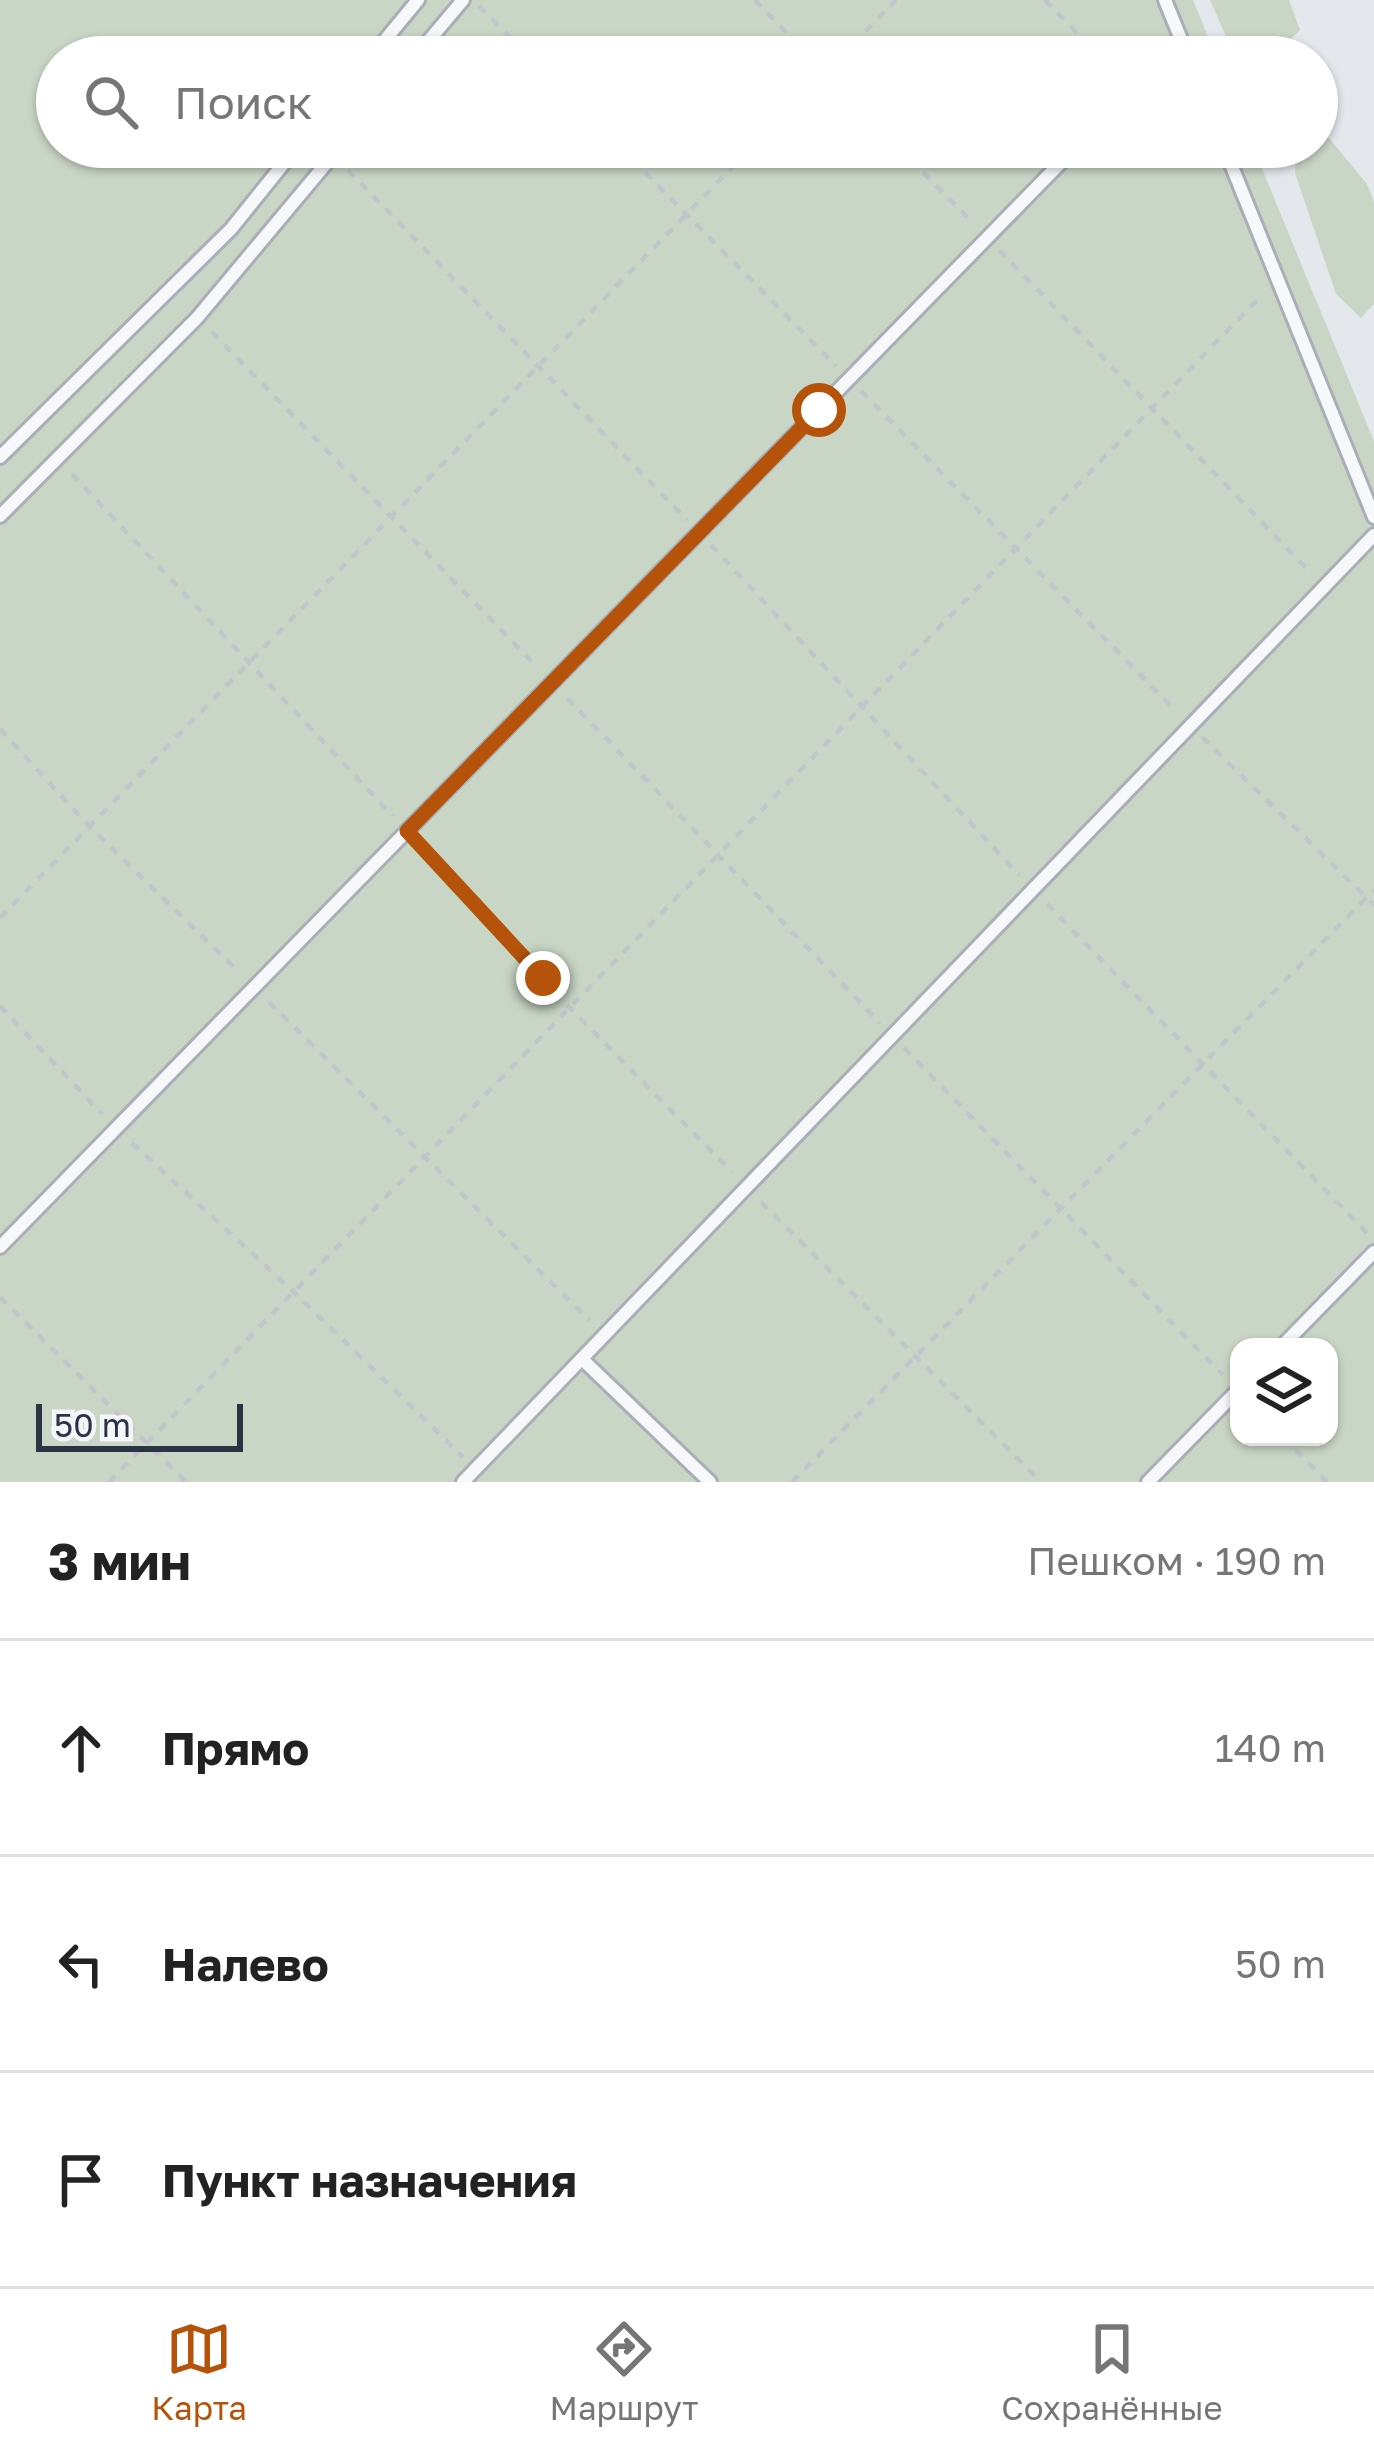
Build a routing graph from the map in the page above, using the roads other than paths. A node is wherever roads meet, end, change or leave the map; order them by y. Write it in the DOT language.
graph roads {
  1 [pos="418,0"];
  2 [pos="463,0"];
  3 [pos="1165,0"];
  4 [pos="388,36"];
  5 [pos="433,36"];
  6 [pos="1180,36"];
  7 [pos="280,168"];
  8 [pos="323,168"];
  9 [pos="1055,168"];
  10 [pos="1233,168"];
  11 [pos="0,458"];
  12 [pos="0,516"];
  13 [pos="1374,517"];
  14 [pos="1374,535"];
  15 [pos="0,1247"];
  16 [pos="1374,1252"];
  17 [pos="1289,1338"];
  18 [pos="583,1360"];
  19 [pos="1230,1398"];
  20 [pos="463,1482"];
  21 [pos="710,1482"];
  22 [pos="1148,1482"];
  1 -- 4 [label="lane"];
  2 -- 5 [label="lane"];
  3 -- 6 [label="lane"];
  7 -- 11 [label="lane"];
  8 -- 12 [label="lane"];
  9 -- 15 [label="lane"];
  10 -- 13 [label="lane"];
  14 -- 18 [label="lane"];
  16 -- 17 [label="lane"];
  18 -- 20 [label="lane"];
  18 -- 21 [label="lane"];
  19 -- 22 [label="lane"];
}
